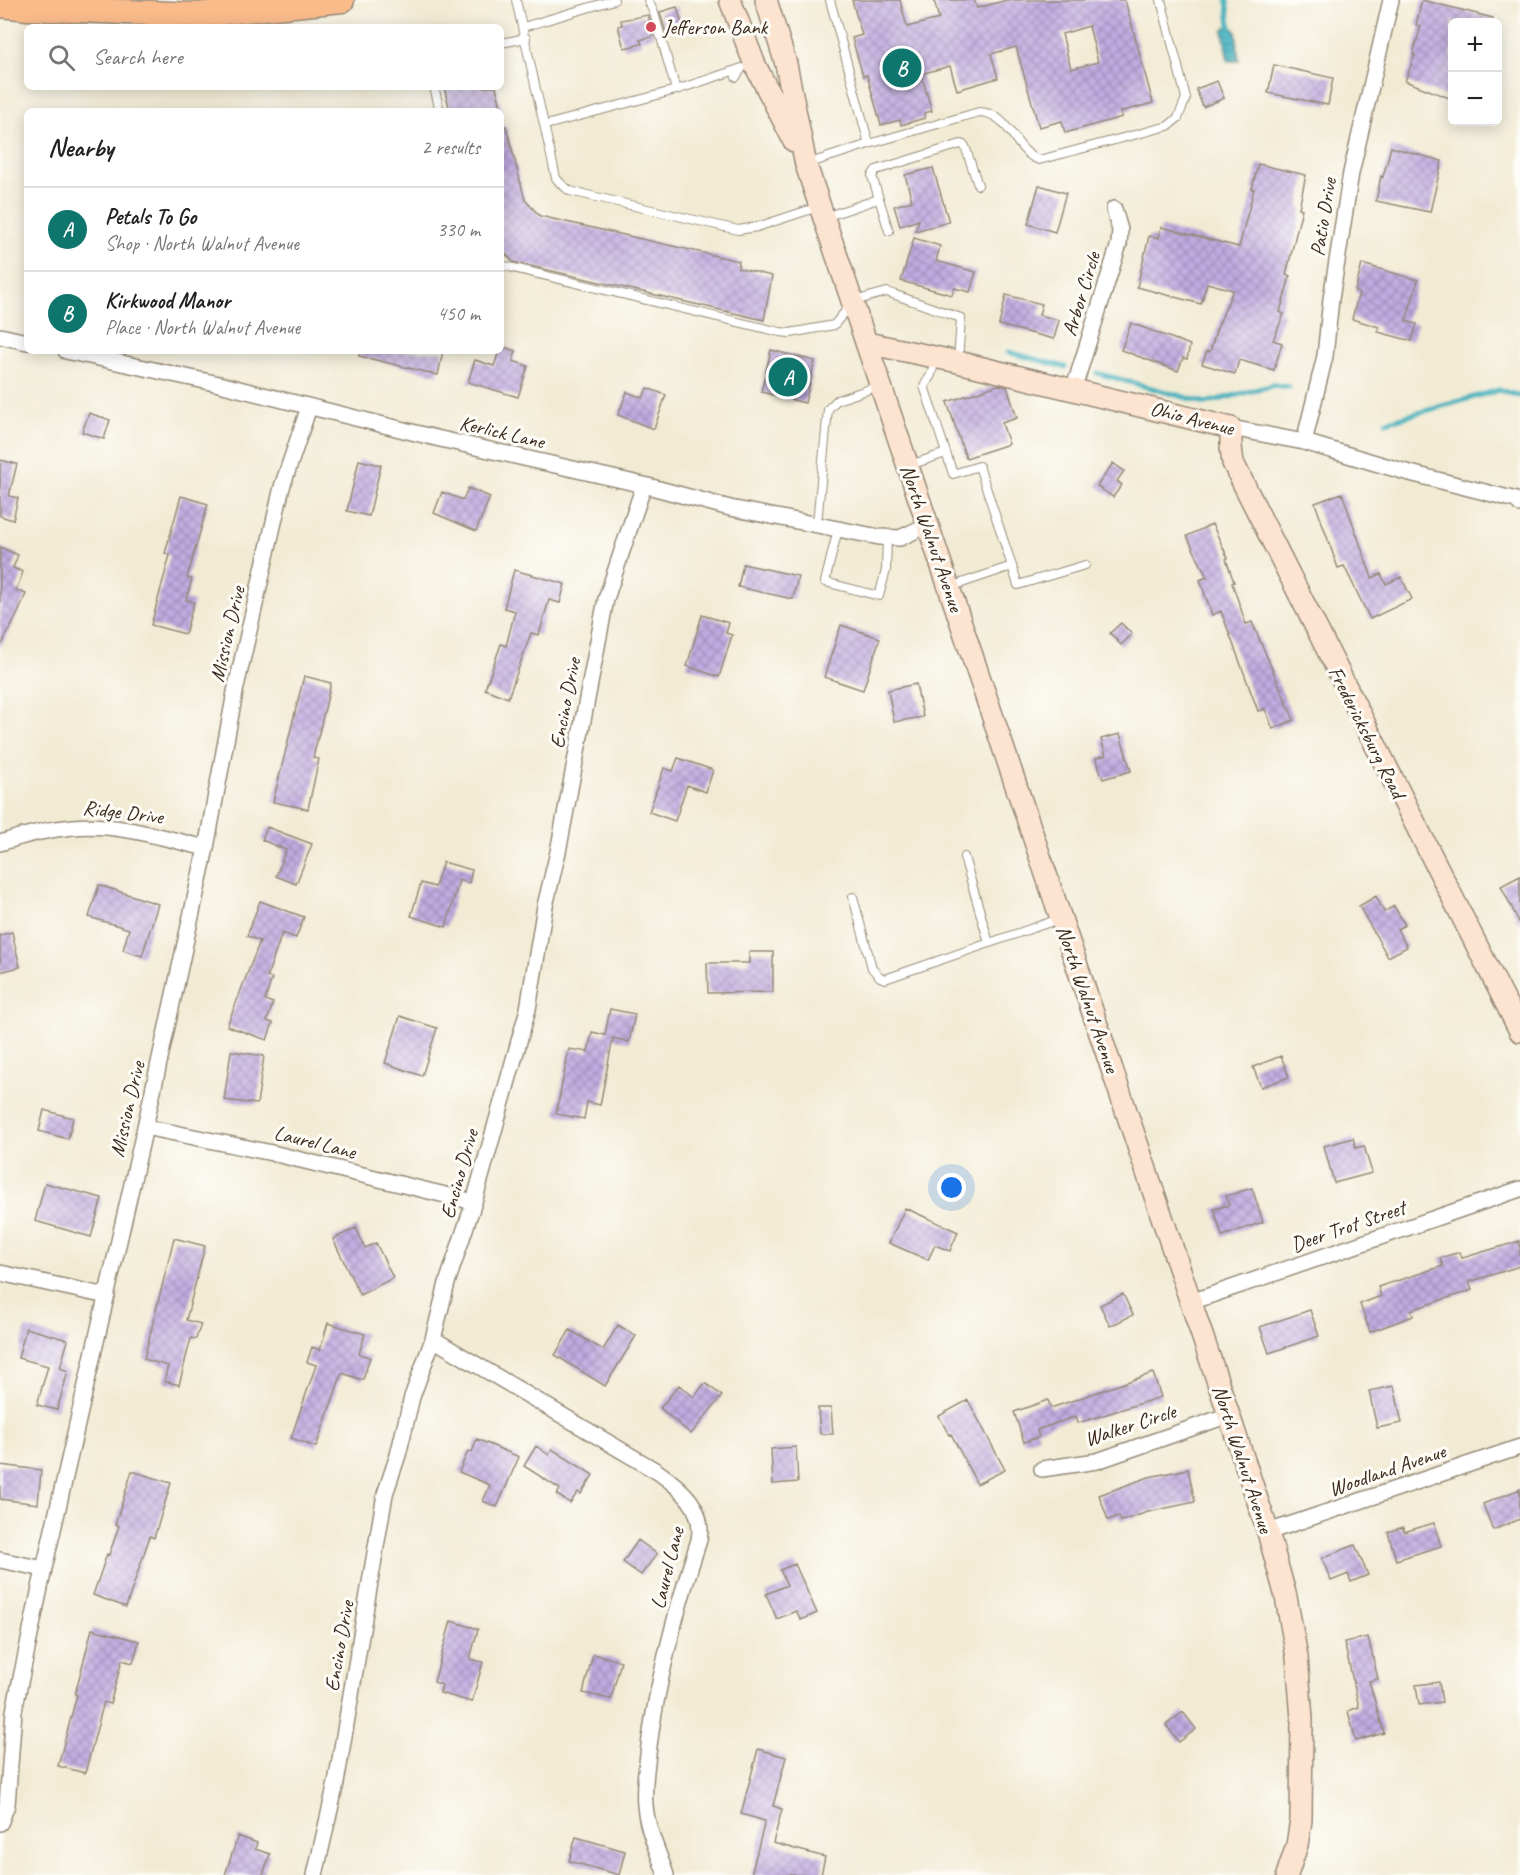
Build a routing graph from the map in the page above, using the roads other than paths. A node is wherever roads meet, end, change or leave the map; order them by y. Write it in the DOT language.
graph roads {
  1 [pos="342,0"];
  2 [pos="516,0"];
  3 [pos="614,0"];
  4 [pos="648,0"];
  5 [pos="730,0"];
  6 [pos="766,0"];
  7 [pos="830,0"];
  8 [pos="1161,0"];
  9 [pos="1391,0"];
  10 [pos="0,5"];
  11 [pos="523,27"];
  12 [pos="526,38"];
  13 [pos="504,42"];
  14 [pos="736,77"];
  15 [pos="435,90"];
  16 [pos="676,90"];
  17 [pos="439,108"];
  18 [pos="546,125"];
  19 [pos="869,144"];
  20 [pos="806,165"];
  21 [pos="978,185"];
  22 [pos="878,199"];
  23 [pos="1114,209"];
  24 [pos="822,212"];
  25 [pos="889,231"];
  26 [pos="504,266"];
  27 [pos="854,301"];
  28 [pos="0,336"];
  29 [pos="24,341"];
  30 [pos="867,343"];
  31 [pos="80,354"];
  32 [pos="936,357"];
  33 [pos="958,362"];
  34 [pos="880,386"];
  35 [pos="1073,391"];
  36 [pos="309,407"];
  37 [pos="1232,428"];
  38 [pos="1304,442"];
  39 [pos="946,453"];
  40 [pos="907,466"];
  41 [pos="644,485"];
  42 [pos="1518,502"];
  43 [pos="817,524"];
  44 [pos="927,525"];
  45 [pos="838,529"];
  46 [pos="887,537"];
  47 [pos="1012,566"];
  48 [pos="1085,566"];
  49 [pos="948,588"];
  50 [pos="0,843"];
  51 [pos="206,848"];
  52 [pos="964,857"];
  53 [pos="853,897"];
  54 [pos="1060,918"];
  55 [pos="989,943"];
  56 [pos="1520,1031"];
  57 [pos="145,1126"];
  58 [pos="1520,1189"];
  59 [pos="474,1202"];
  60 [pos="0,1273"];
  61 [pos="106,1296"];
  62 [pos="1191,1302"];
  63 [pos="432,1339"];
  64 [pos="1229,1415"];
  65 [pos="1520,1447"];
  66 [pos="1042,1469"];
  67 [pos="1268,1532"];
  68 [pos="0,1560"];
  69 [pos="44,1569"];
  70 [pos="0,1823"];
  71 [pos="1298,1845"];
  72 [pos="315,1875"];
  73 [pos="666,1875"];
  74 [pos="1287,1875"];
  75 [pos="1302,1875"];
  1 -- 10 [label="main road"];
  2 -- 11 [label="lane"];
  3 -- 11 [label="lane"];
  4 -- 16 [label="lane"];
  5 -- 20 [label="main road, North Walnut Avenue"];
  6 -- 20 [label="main road, North Walnut Avenue"];
  7 -- 19 [label="lane"];
  8 -- 19 [label="lane"];
  9 -- 38 [label="street, Patio Drive"];
  11 -- 12 [label="lane"];
  12 -- 13 [label="lane"];
  12 -- 18 [label="lane"];
  14 -- 16 [label="lane"];
  15 -- 17 [label="lane"];
  16 -- 18 [label="lane"];
  18 -- 24 [label="lane"];
  19 -- 20 [label="lane"];
  20 -- 24 [label="main road, North Walnut Avenue"];
  21 -- 22 [label="lane"];
  22 -- 24 [label="lane"];
  22 -- 25 [label="lane"];
  23 -- 35 [label="street, Arbor Circle"];
  24 -- 27 [label="main road, North Walnut Avenue"];
  26 -- 27 [label="lane"];
  27 -- 30 [label="main road, North Walnut Avenue"];
  27 -- 33 [label="lane"];
  28 -- 29 [label="street"];
  30 -- 32 [label="main road, Ohio Avenue"];
  30 -- 34 [label="main road, North Walnut Avenue"];
  31 -- 36 [label="street, Kerlick Lane"];
  32 -- 33 [label="main road, Ohio Avenue"];
  32 -- 39 [label="lane"];
  33 -- 35 [label="main road, Ohio Avenue"];
  34 -- 40 [label="main road, North Walnut Avenue"];
  34 -- 43 [label="lane"];
  35 -- 37 [label="main road, Ohio Avenue"];
  36 -- 41 [label="street, Kerlick Lane"];
  36 -- 51 [label="street, Mission Drive"];
  37 -- 38 [label="street, Ohio Avenue"];
  37 -- 56 [label="main road, Fredericksburg Road"];
  38 -- 42 [label="street, Ohio Avenue"];
  39 -- 40 [label="lane"];
  39 -- 47 [label="lane"];
  40 -- 44 [label="main road, North Walnut Avenue"];
  41 -- 43 [label="street, Kerlick Lane"];
  41 -- 59 [label="street, Encino Drive"];
  43 -- 45 [label="street, Kerlick Lane"];
  44 -- 46 [label="street, Kerlick Lane"];
  44 -- 49 [label="main road, North Walnut Avenue"];
  45 -- 46 [label="street, Kerlick Lane"];
  45 -- 46 [label="lane"];
  47 -- 48 [label="lane"];
  47 -- 49 [label="lane"];
  49 -- 54 [label="main road, North Walnut Avenue"];
  50 -- 51 [label="street, Ridge Drive"];
  51 -- 57 [label="street, Mission Drive"];
  52 -- 55 [label="lane"];
  53 -- 55 [label="lane"];
  54 -- 55 [label="lane"];
  54 -- 62 [label="main road, North Walnut Avenue"];
  57 -- 59 [label="street, Laurel Lane"];
  57 -- 61 [label="street, Mission Drive"];
  58 -- 62 [label="street, Deer Trot Street"];
  59 -- 63 [label="street, Encino Drive"];
  60 -- 61 [label="street"];
  61 -- 69 [label="street, Mission Drive"];
  62 -- 64 [label="main road, North Walnut Avenue"];
  63 -- 72 [label="street, Encino Drive"];
  63 -- 73 [label="street, Laurel Lane"];
  64 -- 66 [label="street, Walker Circle"];
  64 -- 67 [label="main road, North Walnut Avenue"];
  65 -- 67 [label="street, Woodland Avenue"];
  67 -- 71 [label="main road, North Walnut Avenue"];
  68 -- 69 [label="street"];
  69 -- 70 [label="street, Mission Drive"];
  71 -- 74 [label="main road, North Walnut Avenue"];
  71 -- 75 [label="main road, North Walnut Avenue"];
}
